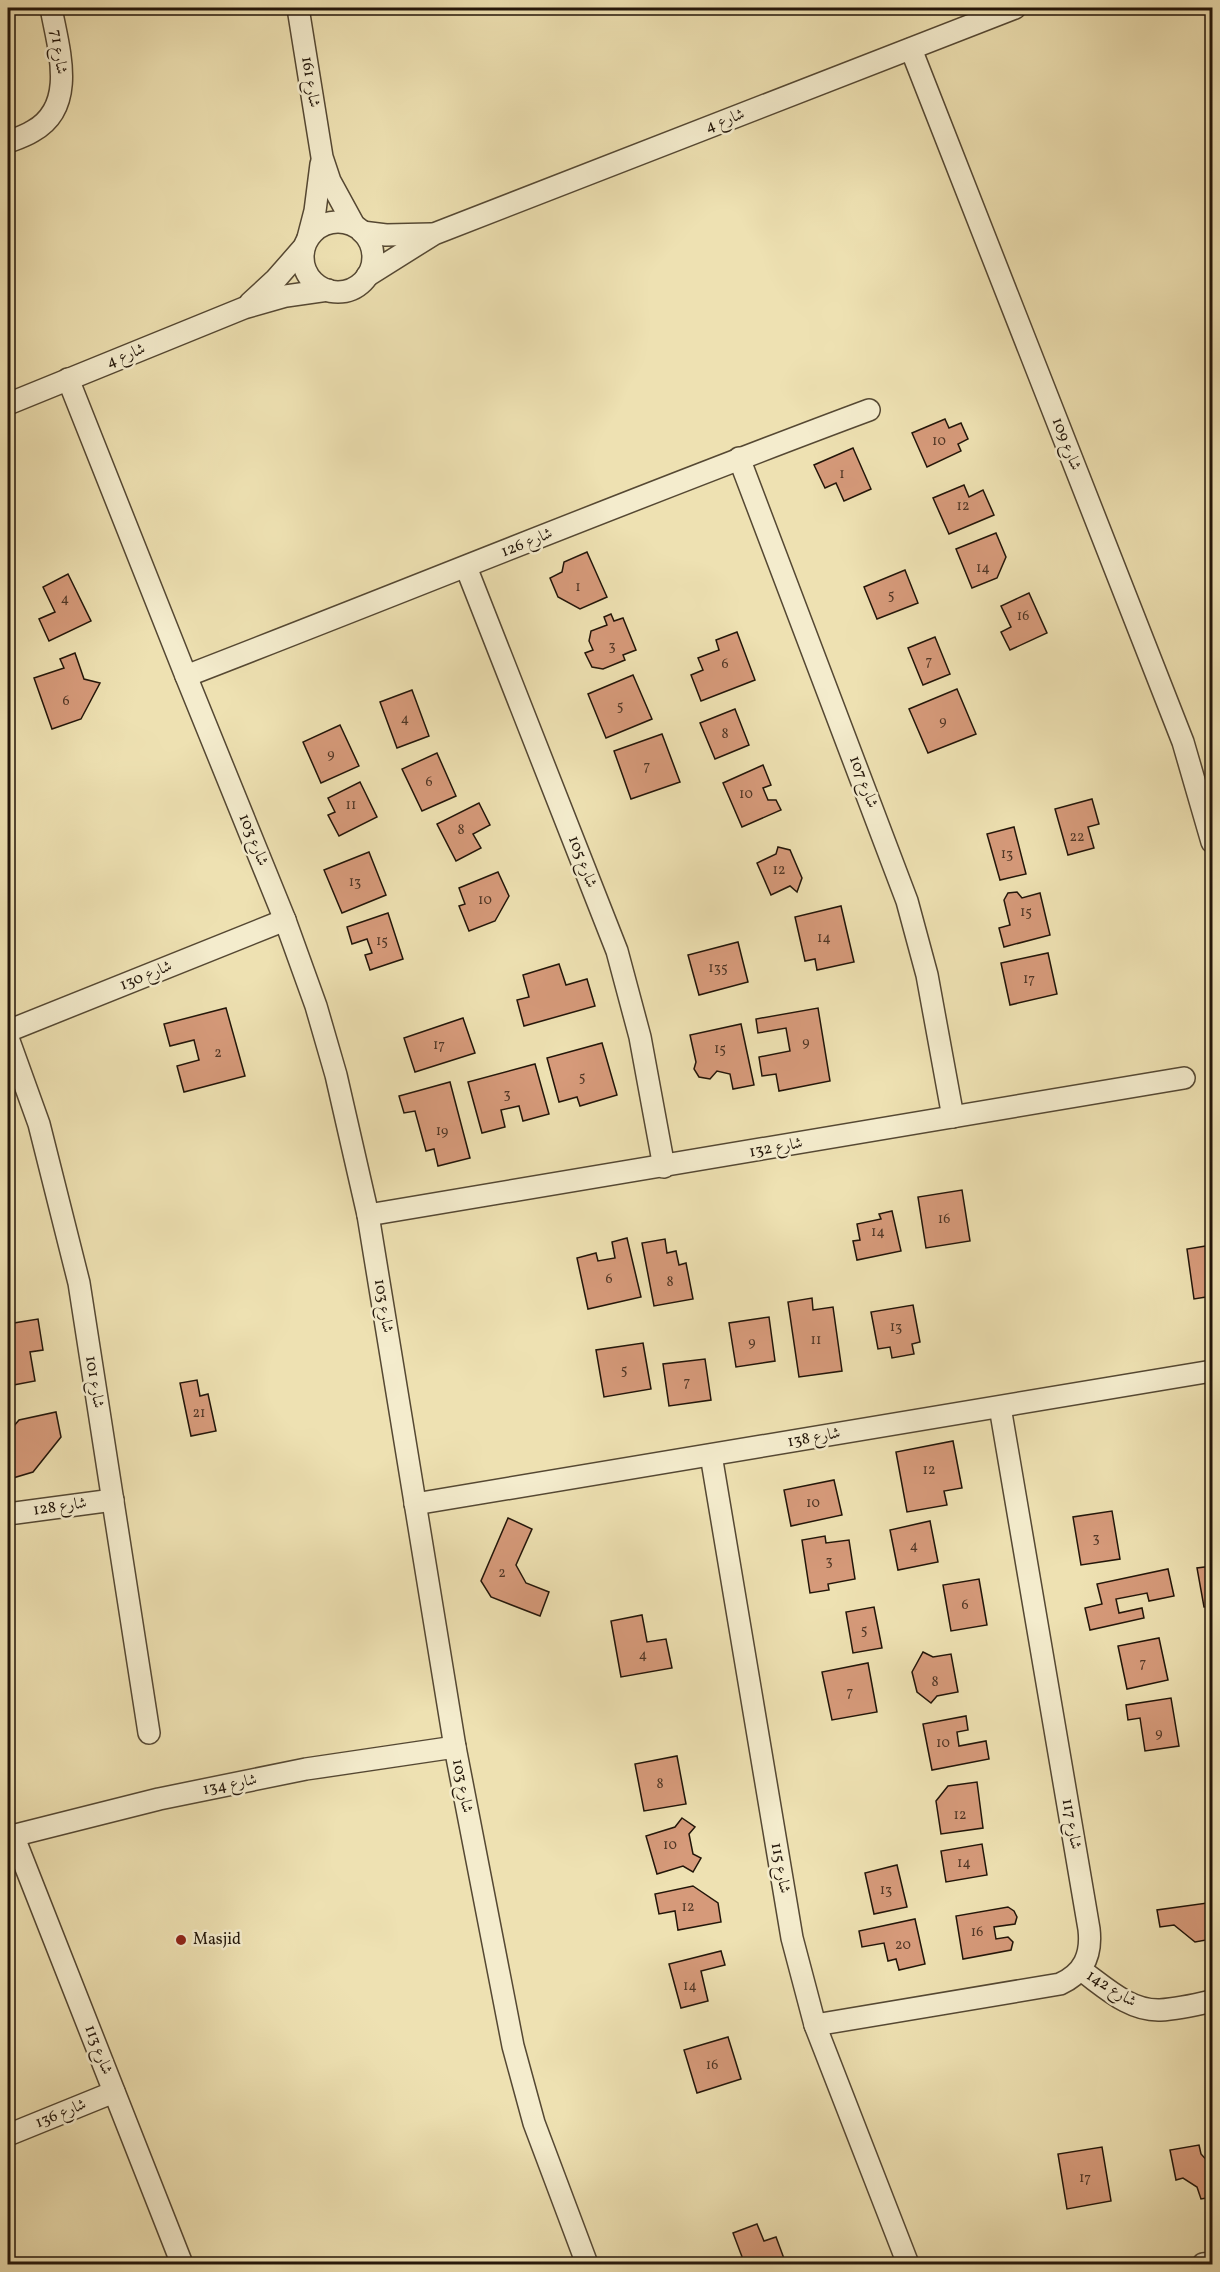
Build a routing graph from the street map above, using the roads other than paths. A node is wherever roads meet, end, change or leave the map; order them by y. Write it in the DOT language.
graph roads {
  1 [pos="51,8"];
  2 [pos="298,8"];
  3 [pos="1015,8"];
  4 [pos="911,49"];
  5 [pos="8,142"];
  6 [pos="322,157"];
  7 [pos="358,229"];
  8 [pos="434,234"];
  9 [pos="307,243"];
  10 [pos="367,276"];
  11 [pos="328,290"];
  12 [pos="244,308"];
  13 [pos="68,379"];
  14 [pos="8,404"];
  15 [pos="869,410"];
  16 [pos="739,458"];
  17 [pos="466,567"];
  18 [pos="186,676"];
  19 [pos="1212,842"];
  20 [pos="285,920"];
  21 [pos="8,1031"];
  22 [pos="8,1038"];
  23 [pos="1184,1078"];
  24 [pos="952,1117"];
  25 [pos="664,1167"];
  26 [pos="368,1215"];
  27 [pos="1212,1371"];
  28 [pos="1000,1407"];
  29 [pos="711,1455"];
  30 [pos="113,1500"];
  31 [pos="415,1504"];
  32 [pos="8,1514"];
  33 [pos="148,1733"];
  34 [pos="455,1746"];
  35 [pos="10,1836"];
  36 [pos="1081,1970"];
  37 [pos="1212,2001"];
  38 [pos="815,2025"];
  39 [pos="114,2092"];
  40 [pos="8,2135"];
  41 [pos="1212,2263"];
  42 [pos="182,2265"];
  43 [pos="587,2265"];
  44 [pos="908,2265"];
  45 [pos="1203,2265"];
  1 -- 5 [label="street, شارع 71"];
  2 -- 6 [label="street, شارع 161"];
  3 -- 4 [label="street, شارع 4"];
  4 -- 8 [label="street, شارع 4"];
  4 -- 19 [label="street, شارع 109"];
  6 -- 7 [label="street, شارع 161"];
  6 -- 9 [label="street, شارع 161"];
  7 -- 8 [label="street, شارع 4"];
  7 -- 9 [label="street"];
  7 -- 10 [label="street"];
  8 -- 10 [label="street, شارع 4"];
  9 -- 11 [label="street"];
  9 -- 12 [label="street, شارع 4"];
  10 -- 11 [label="street"];
  11 -- 12 [label="street, شارع 4"];
  12 -- 13 [label="street, شارع 4"];
  13 -- 14 [label="street, شارع 4"];
  13 -- 18 [label="street, شارع 103"];
  15 -- 16 [label="street, شارع 126"];
  16 -- 17 [label="street, شارع 126"];
  16 -- 24 [label="street, شارع 107"];
  17 -- 18 [label="street, شارع 126"];
  17 -- 25 [label="street, شارع 105"];
  18 -- 20 [label="street, شارع 103"];
  20 -- 21 [label="street, شارع 130"];
  20 -- 26 [label="street, شارع 103"];
  22 -- 30 [label="street, شارع 101"];
  23 -- 24 [label="street, شارع 132"];
  24 -- 25 [label="street, شارع 132"];
  25 -- 26 [label="street, شارع 132"];
  26 -- 31 [label="street, شارع 103"];
  27 -- 28 [label="street, شارع 138"];
  28 -- 29 [label="street, شارع 138"];
  28 -- 36 [label="street, شارع 117"];
  29 -- 31 [label="street, شارع 138"];
  29 -- 38 [label="street, شارع 115"];
  30 -- 32 [label="street, شارع 128"];
  30 -- 33 [label="street, شارع 101"];
  31 -- 34 [label="street, شارع 103"];
  34 -- 35 [label="street, شارع 134"];
  34 -- 43 [label="street, شارع 103"];
  35 -- 39 [label="street, شارع 113"];
  36 -- 37 [label="street, شارع 142"];
  36 -- 38 [label="street"];
  38 -- 44 [label="street, شارع 115"];
  39 -- 40 [label="street, شارع 136"];
  39 -- 42 [label="street, شارع 113"];
  41 -- 45 [label="street"];
}
